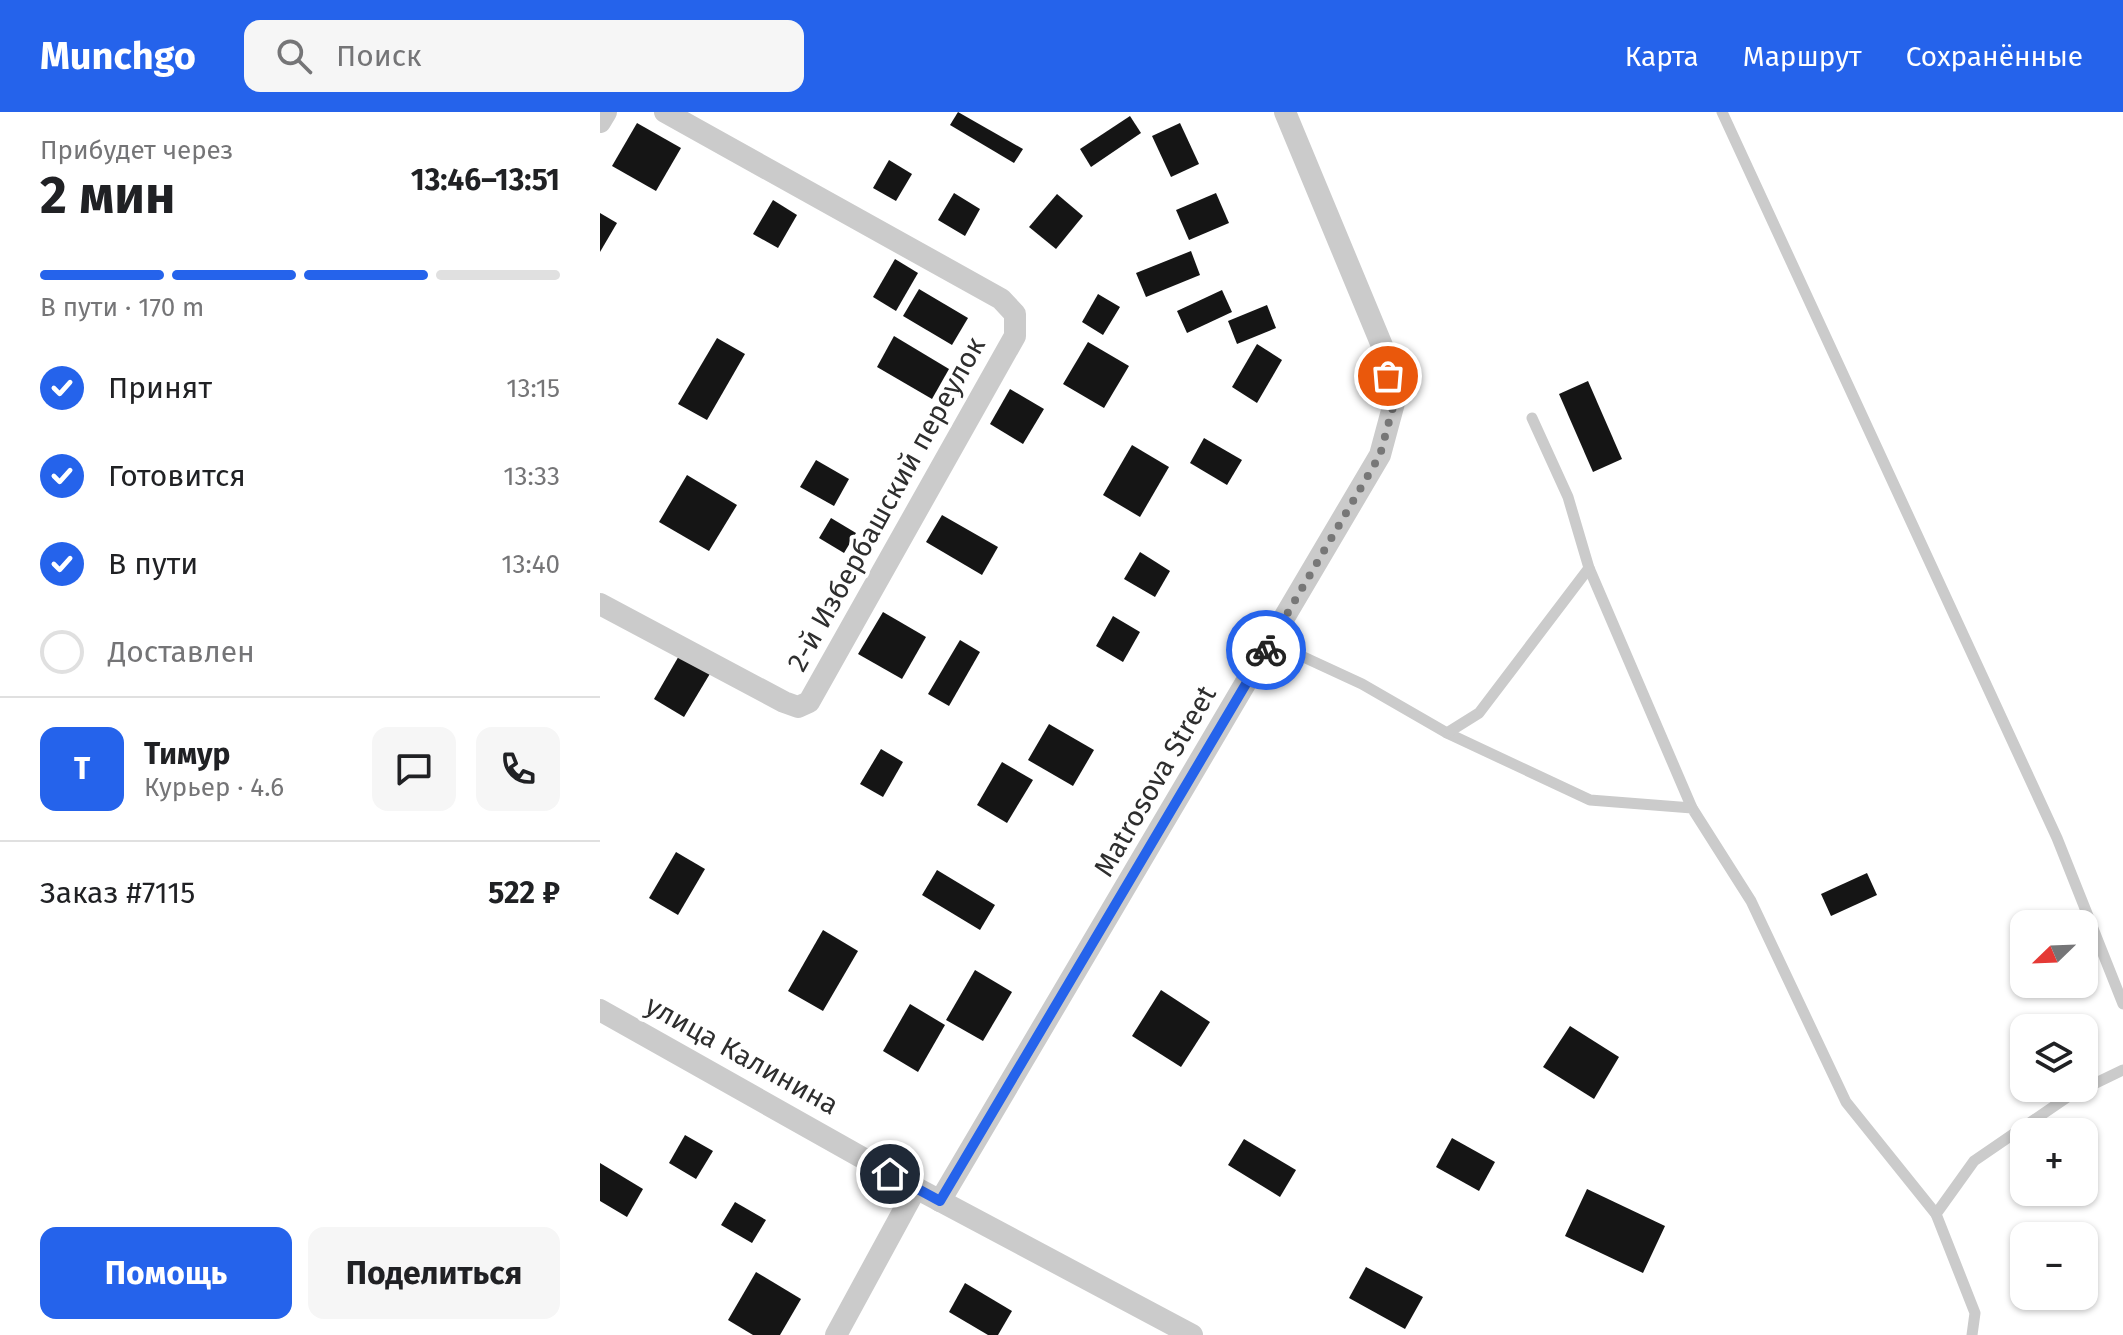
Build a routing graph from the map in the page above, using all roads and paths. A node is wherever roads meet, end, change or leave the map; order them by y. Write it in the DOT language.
graph roads {
  1 [pos="606,112"];
  2 [pos="665,112"];
  3 [pos="1285,112"];
  4 [pos="1722,112"];
  5 [pos="600,122"];
  6 [pos="1532,418"];
  7 [pos="1589,568"];
  8 [pos="600,604"];
  9 [pos="1271,642"];
  10 [pos="1447,733"];
  11 [pos="1692,808"];
  12 [pos="2123,1004"];
  13 [pos="600,1010"];
  14 [pos="2123,1070"];
  15 [pos="916,1188"];
  16 [pos="940,1201"];
  17 [pos="1936,1214"];
  18 [pos="836,1335"];
  19 [pos="1192,1335"];
  20 [pos="1972,1335"];
  1 -- 5 [label="street"];
  2 -- 8 [label="street, 2-й Избербашский переулок"];
  3 -- 9 [label="street, Matrosova Street"];
  4 -- 12 [label="lane"];
  6 -- 7 [label="lane"];
  7 -- 10 [label="lane"];
  7 -- 11 [label="lane"];
  9 -- 10 [label="lane"];
  9 -- 16 [label="street, Matrosova Street"];
  10 -- 11 [label="lane"];
  11 -- 17 [label="lane"];
  13 -- 15 [label="street, улица Калинина"];
  14 -- 17 [label="lane"];
  15 -- 16 [label="street, улица Калинина"];
  15 -- 18 [label="street"];
  16 -- 19 [label="street, улица Калинина"];
  17 -- 20 [label="lane"];
}
